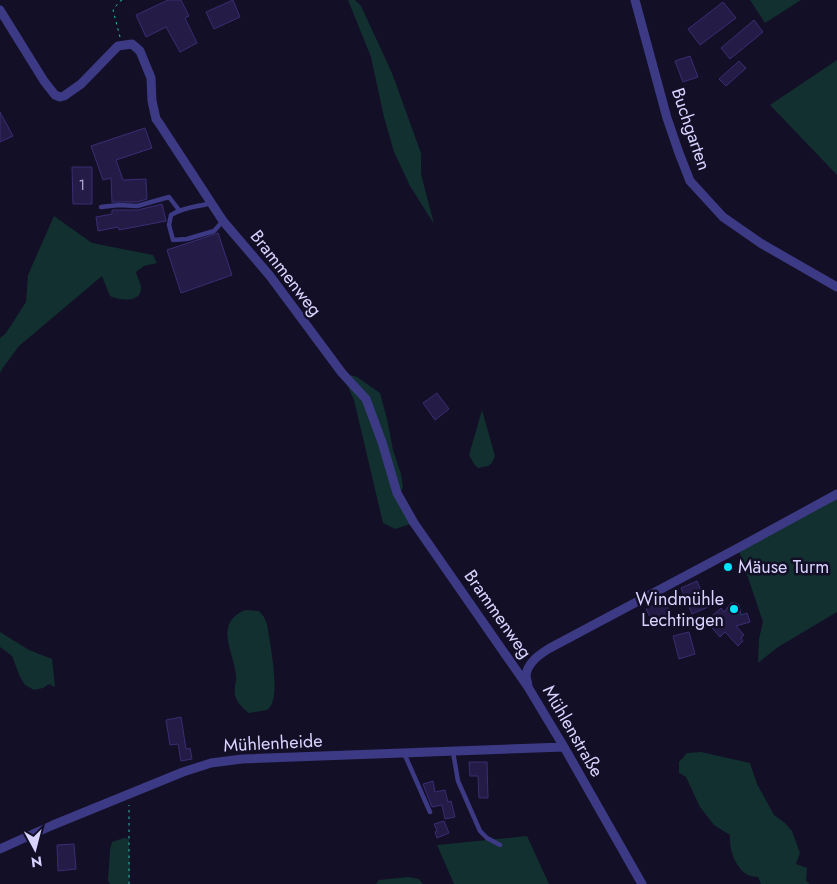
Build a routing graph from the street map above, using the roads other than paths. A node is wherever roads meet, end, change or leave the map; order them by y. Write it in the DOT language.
graph roads {
  1 [pos="635,0"];
  2 [pos="0,10"];
  3 [pos="210,203"];
  4 [pos="102,207"];
  5 [pos="179,210"];
  6 [pos="223,221"];
  7 [pos="837,288"];
  8 [pos="837,494"];
  9 [pos="528,687"];
  10 [pos="564,747"];
  11 [pos="453,752"];
  12 [pos="404,753"];
  13 [pos="430,812"];
  14 [pos="500,845"];
  15 [pos="0,849"];
  16 [pos="642,884"];
  1 -- 7 [label="street, Buchgarten"];
  2 -- 3 [label="street, Brammenweg"];
  3 -- 5 [label="lane"];
  3 -- 6 [label="street, Brammenweg"];
  4 -- 5 [label="lane"];
  5 -- 6 [label="lane"];
  6 -- 9 [label="street, Brammenweg"];
  8 -- 9 [label="street, Mühlenstraße"];
  9 -- 10 [label="street, Mühlenstraße"];
  10 -- 11 [label="street, Mühlenheide"];
  10 -- 16 [label="street, Mühlenstraße"];
  11 -- 12 [label="street, Mühlenheide"];
  11 -- 14 [label="lane"];
  12 -- 13 [label="lane"];
  12 -- 15 [label="street, Mühlenheide"];
}
